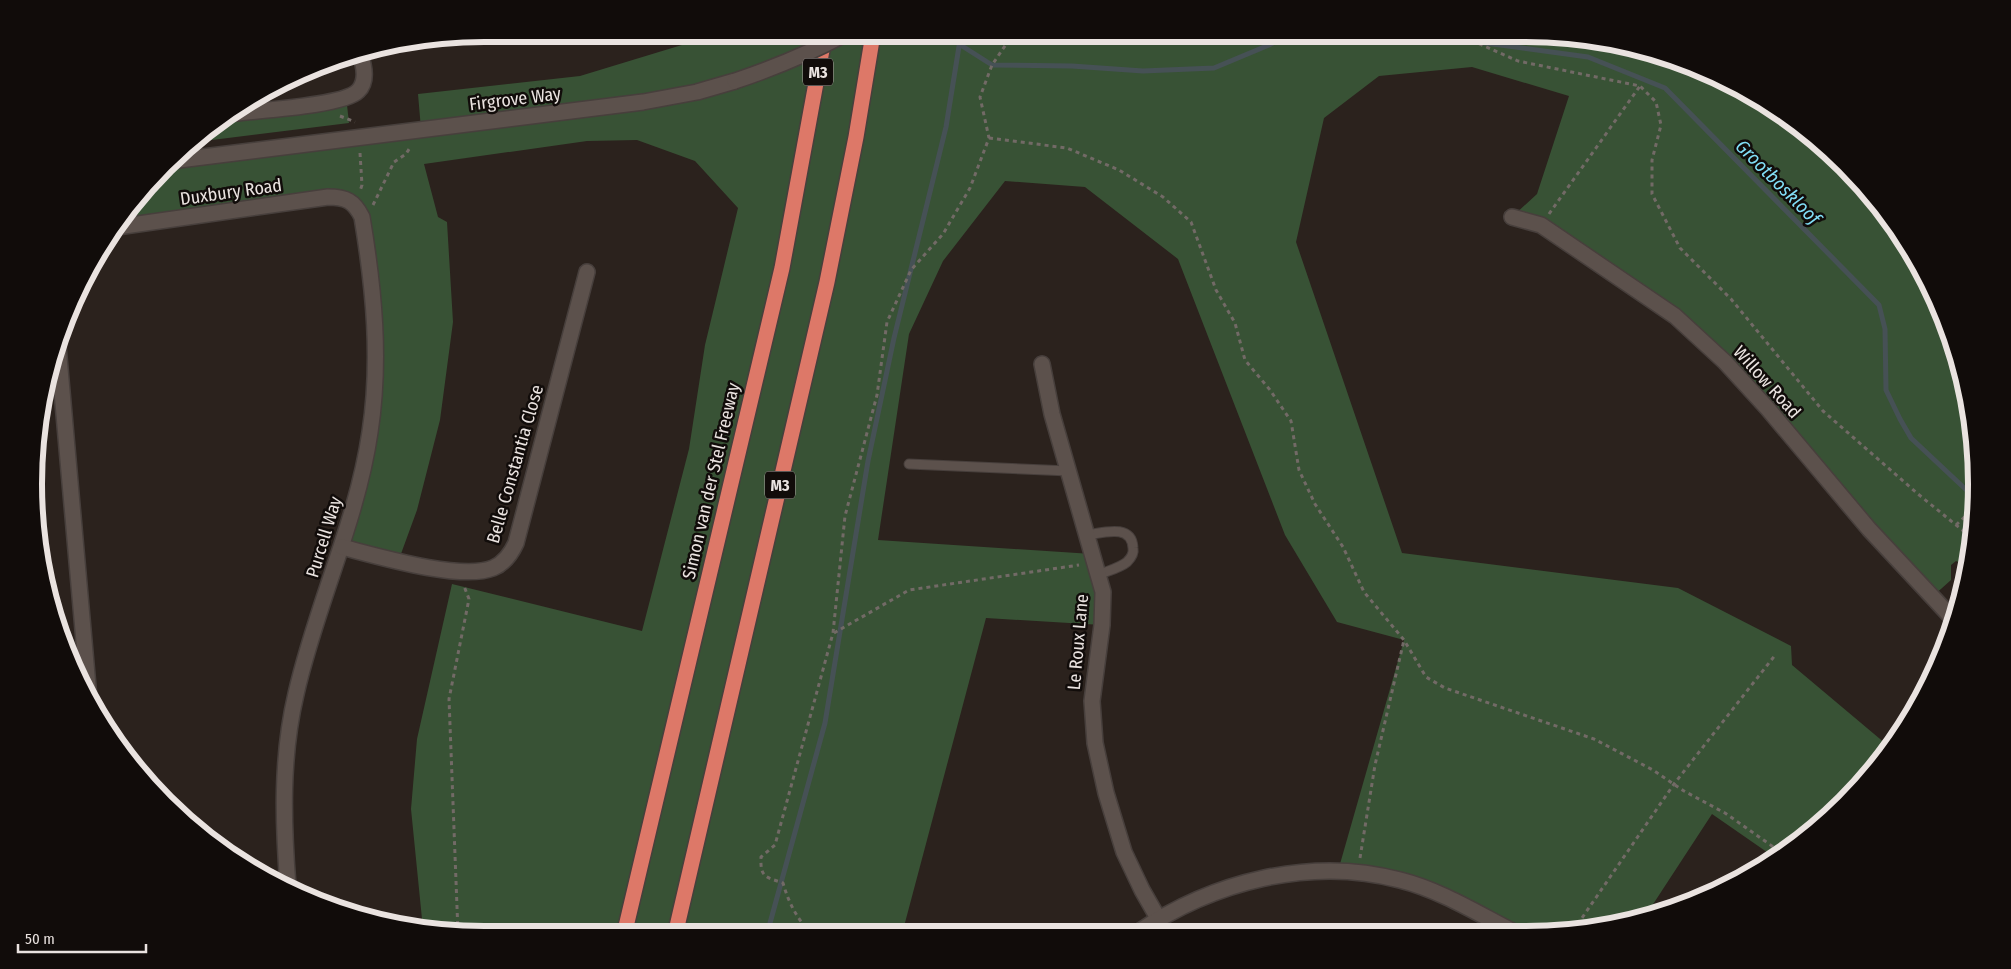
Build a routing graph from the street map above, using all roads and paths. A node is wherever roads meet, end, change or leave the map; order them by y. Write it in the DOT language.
graph roads {
  1 [pos="824,42"];
  2 [pos="831,42"];
  3 [pos="872,42"];
  4 [pos="1008,42"];
  5 [pos="1187,42"];
  6 [pos="1230,42"];
  7 [pos="1475,42"];
  8 [pos="362,60"];
  9 [pos="1640,86"];
  10 [pos="248,112"];
  11 [pos="989,138"];
  12 [pos="412,146"];
  13 [pos="360,152"];
  14 [pos="185,159"];
  15 [pos="349,200"];
  16 [pos="362,217"];
  17 [pos="1512,217"];
  18 [pos="1541,225"];
  19 [pos="126,226"];
  20 [pos="587,272"];
  21 [pos="60,364"];
  22 [pos="1042,364"];
  23 [pos="909,464"];
  24 [pos="1068,471"];
  25 [pos="1968,513"];
  26 [pos="1956,525"];
  27 [pos="1966,533"];
  28 [pos="1086,535"];
  29 [pos="342,547"];
  30 [pos="1096,569"];
  31 [pos="461,571"];
  32 [pos="1949,614"];
  33 [pos="833,633"];
  34 [pos="1404,640"];
  35 [pos="1776,654"];
  36 [pos="87,678"];
  37 [pos="1674,784"];
  38 [pos="1776,849"];
  39 [pos="1372,874"];
  40 [pos="288,880"];
  41 [pos="1158,918"];
  42 [pos="1578,924"];
  43 [pos="458,926"];
  44 [pos="626,926"];
  45 [pos="677,926"];
  46 [pos="804,926"];
  47 [pos="1147,926"];
  48 [pos="1502,926"];
  1 -- 44 [label="highway, Simon van der Stel Freeway / M3"];
  2 -- 14 [label="street, Firgrove Way, bridge"];
  3 -- 45 [label="highway, M3"];
  4 -- 11 [label="path"];
  5 -- 6 [label="path"];
  7 -- 9 [label="path"];
  8 -- 10 [label="street"];
  9 -- 18 [label="path"];
  9 -- 26 [label="path"];
  11 -- 33 [label="path"];
  11 -- 34 [label="path"];
  12 -- 16 [label="path"];
  13 -- 15 [label="path"];
  15 -- 16 [label="street, Purcell Way"];
  15 -- 19 [label="street, Duxbury Road"];
  16 -- 29 [label="street, Purcell Way"];
  17 -- 18 [label="street, Willow Road"];
  18 -- 32 [label="street, Willow Road"];
  20 -- 31 [label="street, Belle Constantia Close"];
  21 -- 36 [label="street"];
  22 -- 24 [label="street, Le Roux Lane"];
  23 -- 24 [label="lane"];
  24 -- 28 [label="street, Le Roux Lane"];
  25 -- 26 [label="path"];
  26 -- 27 [label="path"];
  28 -- 30 [label="street, Le Roux Lane"];
  28 -- 30 [label="lane"];
  29 -- 31 [label="street, Belle Constantia Close"];
  29 -- 40 [label="street, Purcell Way"];
  30 -- 33 [label="path"];
  30 -- 41 [label="street, Le Roux Lane"];
  31 -- 43 [label="path"];
  33 -- 46 [label="path"];
  34 -- 37 [label="path"];
  34 -- 39 [label="path"];
  35 -- 37 [label="path"];
  37 -- 38 [label="path"];
  37 -- 42 [label="path"];
  39 -- 41 [label="street"];
  39 -- 48 [label="street"];
  41 -- 47 [label="street"];
}
